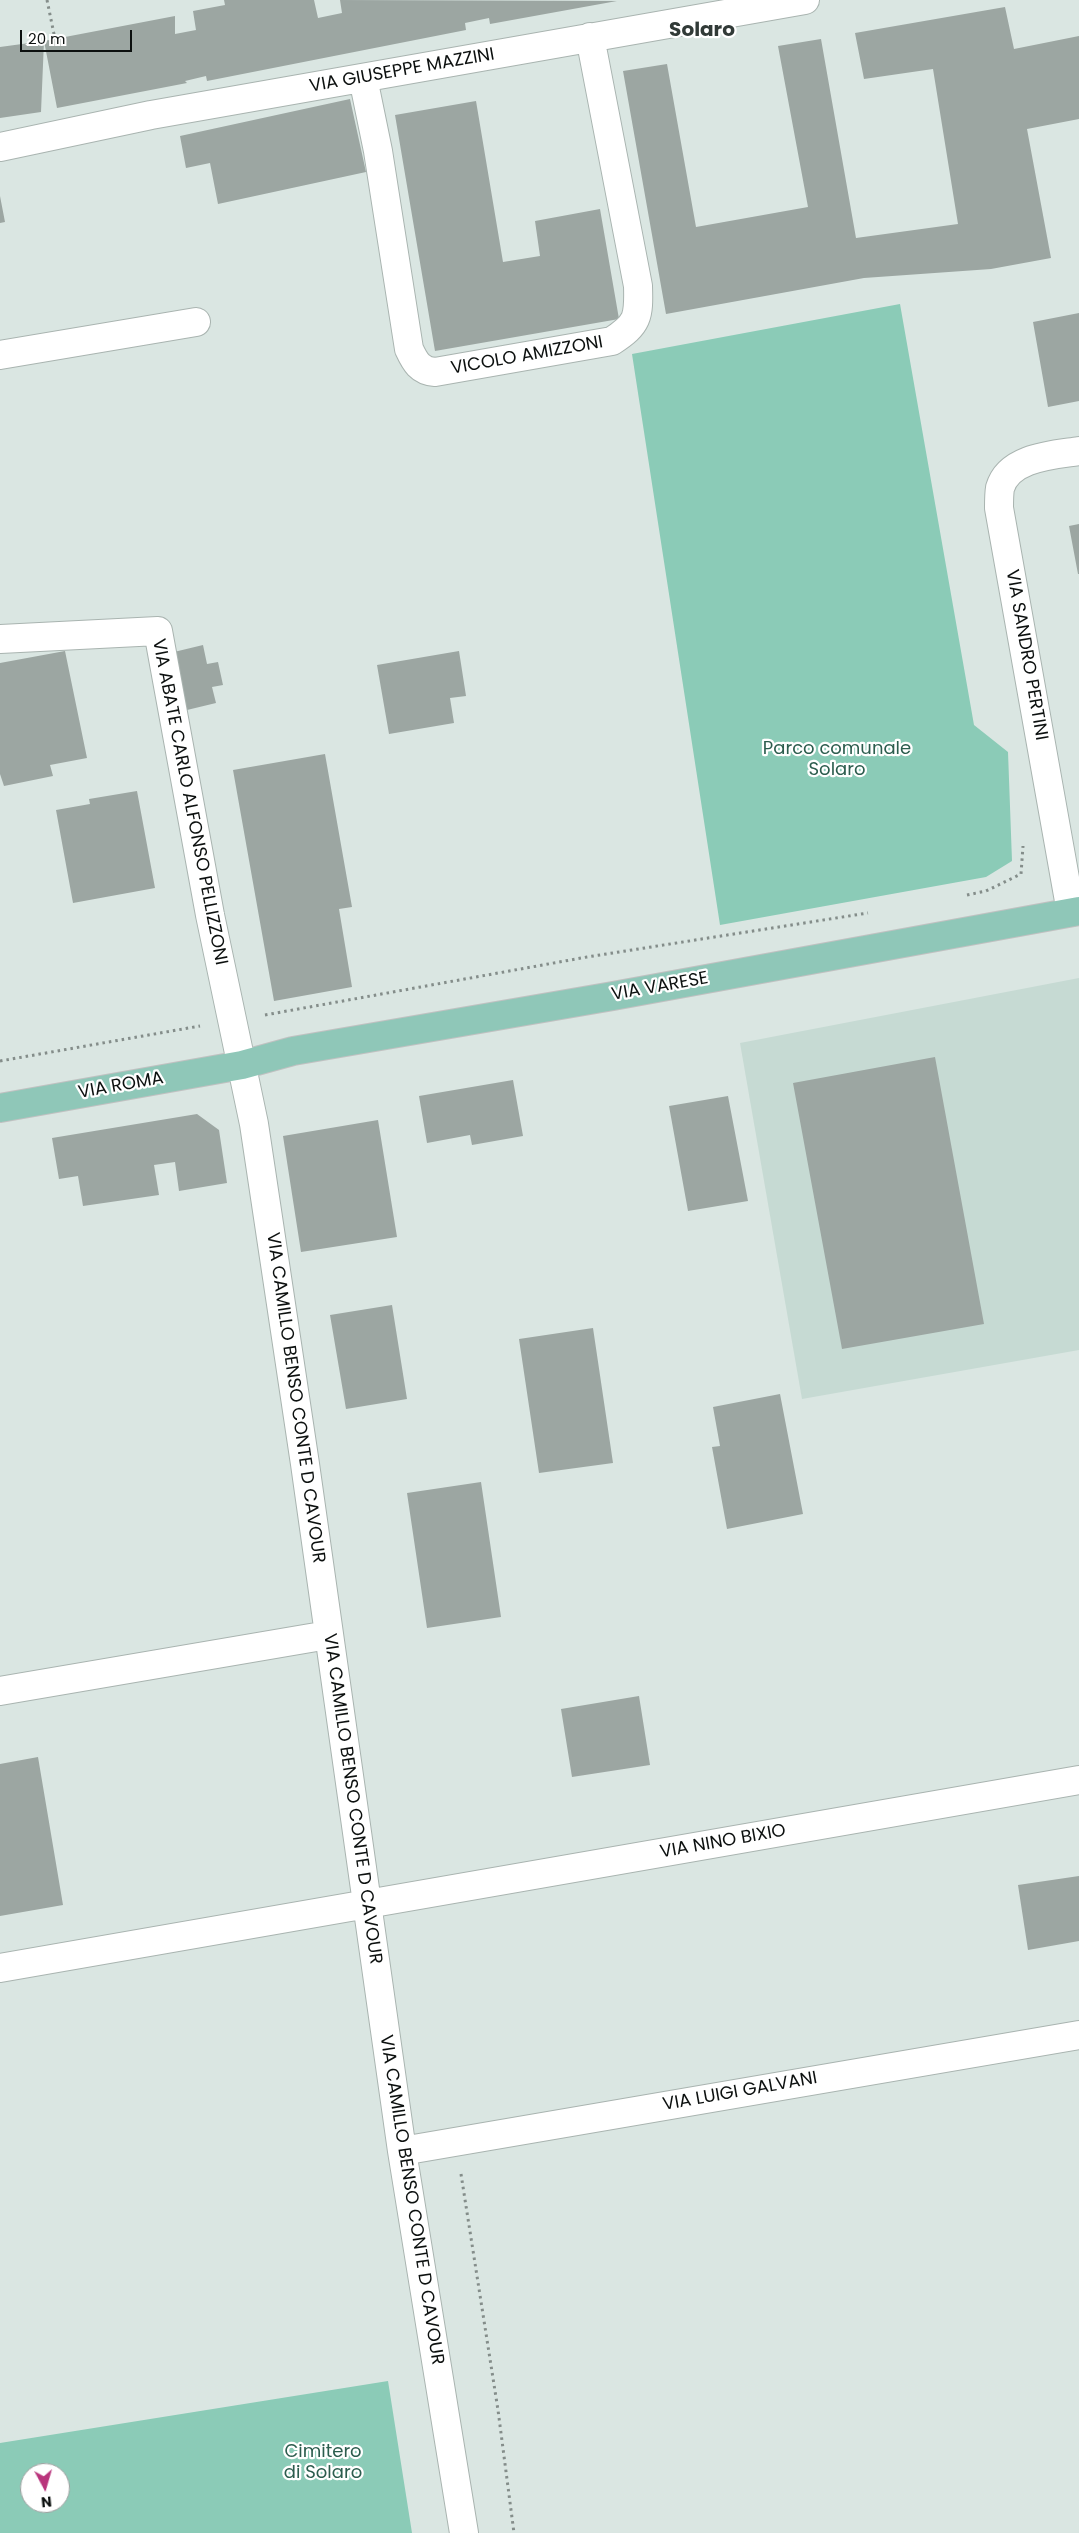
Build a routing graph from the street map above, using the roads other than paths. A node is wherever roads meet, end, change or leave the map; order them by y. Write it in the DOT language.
graph roads {
  1 [pos="805,0"];
  2 [pos="702,8"];
  3 [pos="590,37"];
  4 [pos="363,78"];
  5 [pos="0,147"];
  6 [pos="196,322"];
  7 [pos="0,355"];
  8 [pos="1079,451"];
  9 [pos="0,639"];
  10 [pos="1075,912"];
  11 [pos="242,1065"];
  12 [pos="0,1108"];
  13 [pos="328,1635"];
  14 [pos="0,1691"];
  15 [pos="1079,1780"];
  16 [pos="366,1906"];
  17 [pos="0,1968"];
  18 [pos="1079,2035"];
  19 [pos="402,2151"];
  20 [pos="464,2533"];
  1 -- 2 [label="street, VIA GIUSEPPE MAZZINI"];
  2 -- 3 [label="street, VIA GIUSEPPE MAZZINI"];
  3 -- 4 [label="street, VIA GIUSEPPE MAZZINI"];
  3 -- 4 [label="street, VICOLO AMIZZONI"];
  4 -- 5 [label="street, VIA GIUSEPPE MAZZINI"];
  6 -- 7 [label="street"];
  8 -- 10 [label="street, VIA SANDRO PERTINI"];
  9 -- 11 [label="street, VIA ABATE CARLO ALFONSO PELLIZZONI"];
  10 -- 11 [label="main road, VIA VARESE"];
  11 -- 12 [label="main road, VIA ROMA"];
  11 -- 13 [label="street, VIA CAMILLO BENSO CONTE D CAVOUR"];
  13 -- 14 [label="street"];
  13 -- 16 [label="street, VIA CAMILLO BENSO CONTE D CAVOUR"];
  15 -- 16 [label="street, VIA NINO BIXIO"];
  16 -- 17 [label="street, VIA NINO BIXIO"];
  16 -- 19 [label="street, VIA CAMILLO BENSO CONTE D CAVOUR"];
  18 -- 19 [label="street, VIA LUIGI GALVANI"];
  19 -- 20 [label="street, VIA CAMILLO BENSO CONTE D CAVOUR"];
}
